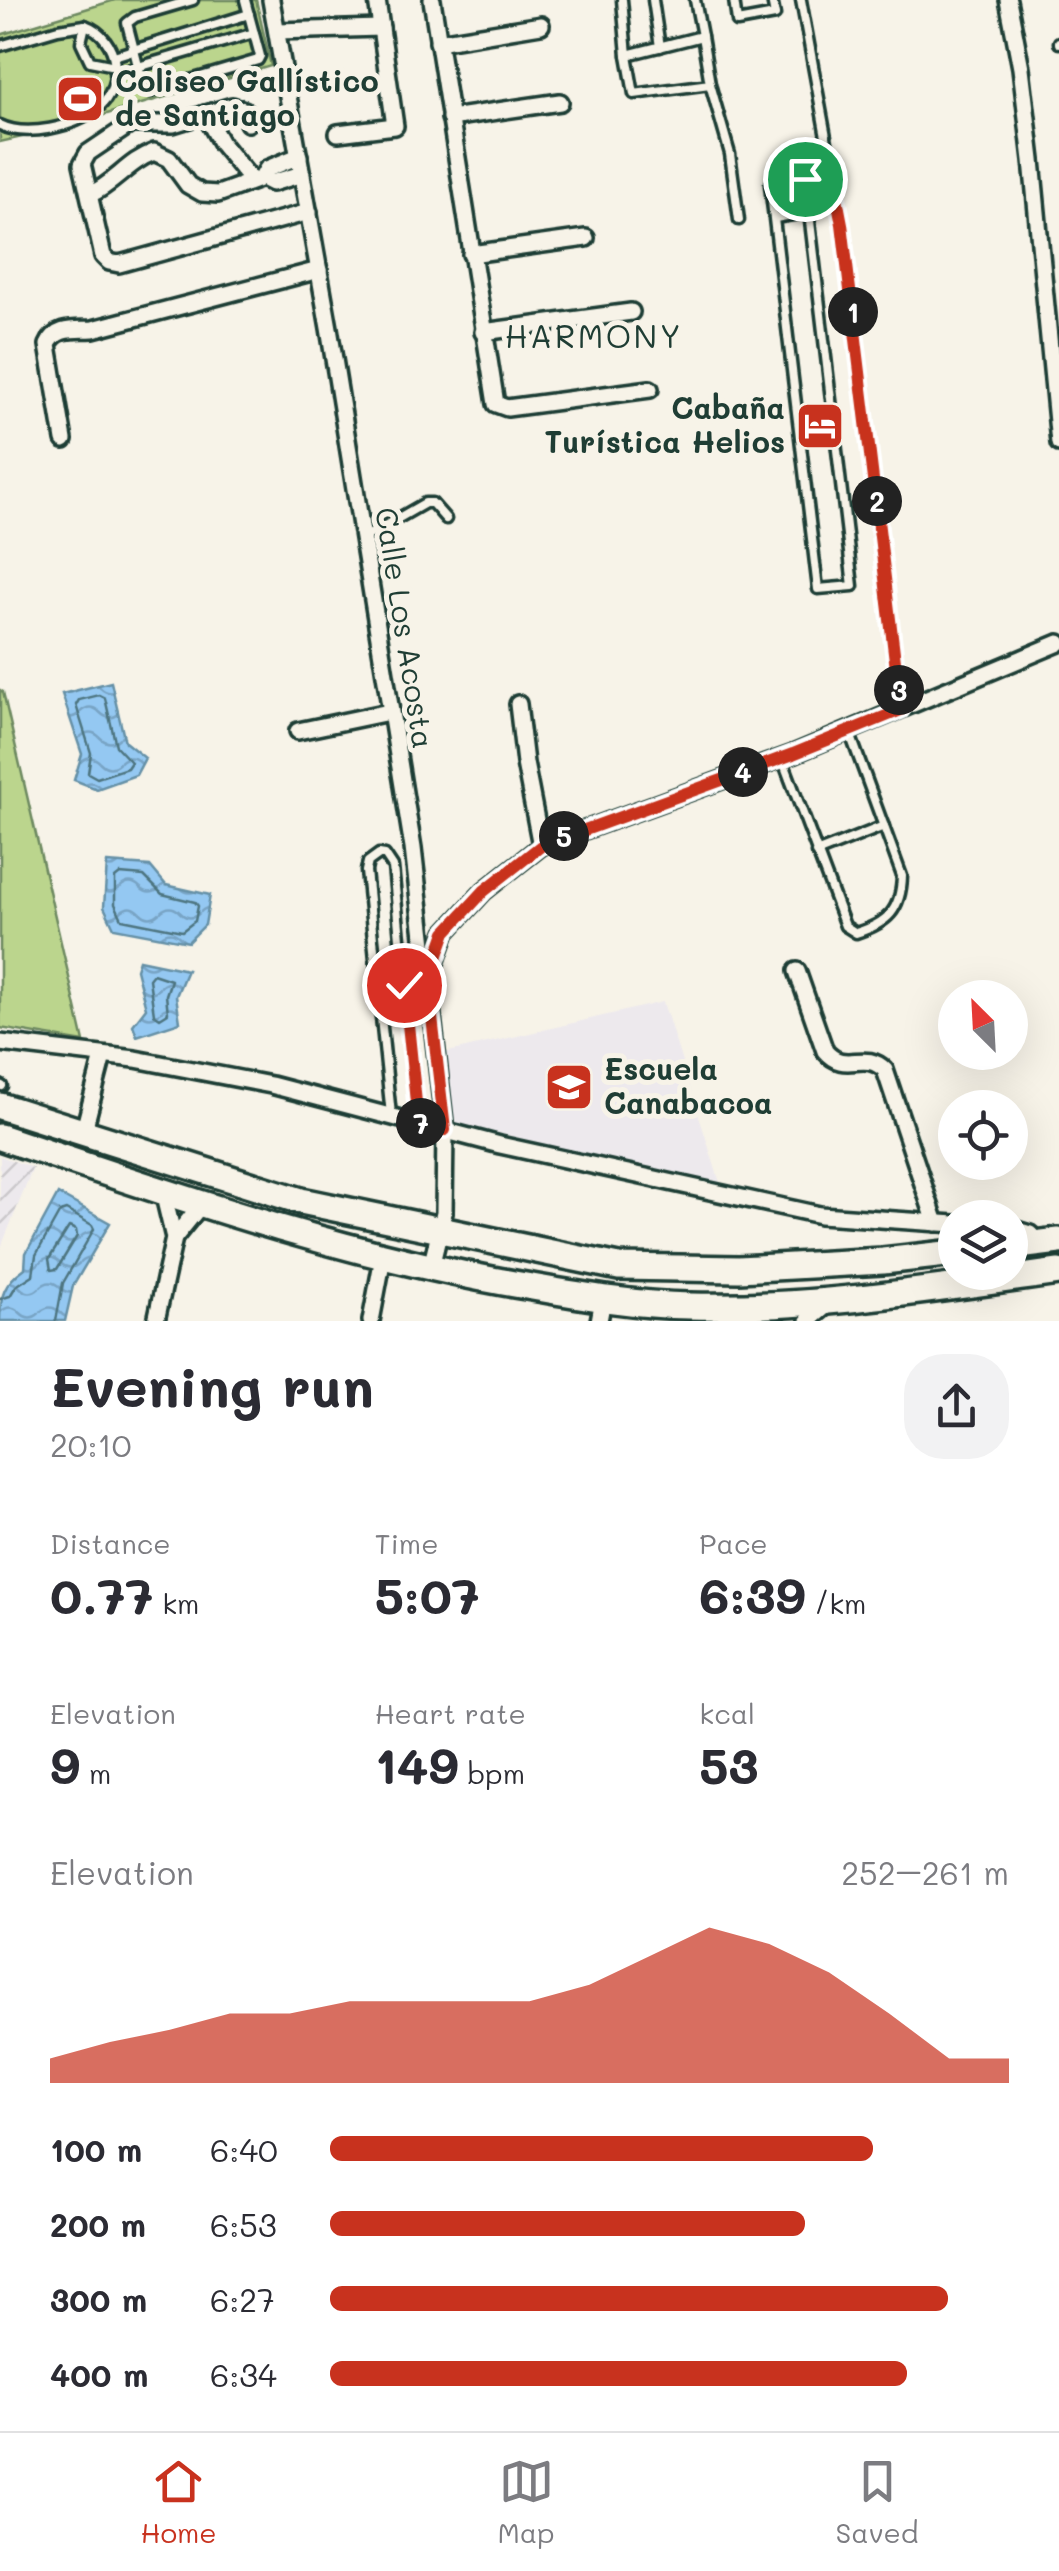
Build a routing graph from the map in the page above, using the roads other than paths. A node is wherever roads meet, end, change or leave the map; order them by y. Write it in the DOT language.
graph roads {
  1 [pos="193,0"];
  2 [pos="245,0"];
  3 [pos="377,0"];
  4 [pos="432,0"];
  5 [pos="622,0"];
  6 [pos="653,0"];
  7 [pos="695,0"];
  8 [pos="734,0"];
  9 [pos="772,0"];
  10 [pos="801,0"];
  11 [pos="1008,0"];
  12 [pos="274,16"];
  13 [pos="250,18"];
  14 [pos="85,24"];
  15 [pos="541,25"];
  16 [pos="381,28"];
  17 [pos="254,33"];
  18 [pos="702,36"];
  19 [pos="438,42"];
  20 [pos="0,46"];
  21 [pos="660,47"];
  22 [pos="133,50"];
  23 [pos="628,55"];
  24 [pos="114,65"];
  25 [pos="137,68"];
  26 [pos="710,84"];
  27 [pos="560,102"];
  28 [pos="205,114"];
  29 [pos="450,118"];
  30 [pos="248,124"];
  31 [pos="0,126"];
  32 [pos="338,133"];
  33 [pos="299,156"];
  34 [pos="829,157"];
  35 [pos="302,174"];
  36 [pos="805,179"];
  37 [pos="257,180"];
  38 [pos="91,194"];
  39 [pos="309,212"];
  40 [pos="810,212"];
  41 [pos="776,218"];
  42 [pos="739,220"];
  43 [pos="586,238"];
  44 [pos="471,254"];
  45 [pos="319,270"];
  46 [pos="631,312"];
  47 [pos="483,332"];
  48 [pos="650,390"];
  49 [pos="64,440"];
  50 [pos="1059,442"];
  51 [pos="446,520"];
  52 [pos="362,539"];
  53 [pos="1059,643"];
  54 [pos="518,704"];
  55 [pos="901,710"];
  56 [pos="390,712"];
  57 [pos="298,731"];
  58 [pos="849,731"];
  59 [pos="782,758"];
  60 [pos="884,826"];
  61 [pos="541,846"];
  62 [pos="816,853"];
  63 [pos="797,971"];
  64 [pos="428,983"];
  65 [pos="0,1043"];
  66 [pos="103,1056"];
  67 [pos="1,1092"];
  68 [pos="391,1116"];
  69 [pos="418,1122"];
  70 [pos="84,1130"];
  71 [pos="445,1130"];
  72 [pos="0,1137"];
  73 [pos="164,1192"];
  74 [pos="202,1205"];
  75 [pos="936,1223"];
  76 [pos="441,1231"];
  77 [pos="174,1238"];
  78 [pos="938,1255"];
  79 [pos="383,1257"];
  80 [pos="431,1267"];
  81 [pos="1059,1272"];
  82 [pos="834,1300"];
  83 [pos="716,1306"];
  84 [pos="601,1310"];
  85 [pos="156,1321"];
  86 [pos="372,1321"];
  87 [pos="742,1321"];
  88 [pos="808,1321"];
  1 -- 22 [label="lane"];
  2 -- 13 [label="lane"];
  3 -- 16 [label="street"];
  4 -- 19 [label="street"];
  5 -- 23 [label="lane"];
  6 -- 21 [label="lane"];
  7 -- 18 [label="lane"];
  8 -- 9 [label="lane"];
  10 -- 34 [label="lane"];
  11 -- 50 [label="street"];
  12 -- 13 [label="lane"];
  12 -- 16 [label="street"];
  12 -- 33 [label="street, Calle Los Acosta"];
  13 -- 17 [label="lane"];
  13 -- 22 [label="lane"];
  14 -- 20 [label="lane"];
  14 -- 24 [label="lane"];
  14 -- 24 [label="lane"];
  15 -- 19 [label="street"];
  16 -- 32 [label="street"];
  17 -- 25 [label="lane"];
  17 -- 25 [label="lane"];
  18 -- 21 [label="lane"];
  18 -- 26 [label="lane"];
  19 -- 29 [label="street"];
  21 -- 23 [label="lane"];
  22 -- 24 [label="lane"];
  22 -- 25 [label="lane"];
  23 -- 26 [label="lane"];
  24 -- 25 [label="lane"];
  24 -- 31 [label="lane"];
  26 -- 42 [label="lane"];
  27 -- 29 [label="street"];
  28 -- 30 [label="street"];
  28 -- 37 [label="street"];
  28 -- 38 [label="street"];
  29 -- 44 [label="street"];
  33 -- 35 [label="street, Calle Los Acosta"];
  33 -- 37 [label="street"];
  34 -- 36 [label="lane"];
  34 -- 55 [label="lane"];
  35 -- 37 [label="street"];
  35 -- 39 [label="street, Calle Los Acosta"];
  36 -- 40 [label="lane"];
  36 -- 41 [label="lane"];
  37 -- 38 [label="street"];
  38 -- 39 [label="street"];
  39 -- 45 [label="street, Calle Los Acosta"];
  40 -- 41 [label="lane"];
  40 -- 41 [label="lane"];
  43 -- 44 [label="street"];
  44 -- 47 [label="street"];
  45 -- 49 [label="street"];
  45 -- 52 [label="street, Calle Los Acosta"];
  46 -- 47 [label="street"];
  47 -- 48 [label="street"];
  51 -- 52 [label="lane"];
  52 -- 56 [label="street, Calle Los Acosta"];
  53 -- 55 [label="street"];
  54 -- 61 [label="street"];
  55 -- 58 [label="street"];
  56 -- 57 [label="street"];
  56 -- 64 [label="street, Calle Los Acosta"];
  58 -- 59 [label="street"];
  58 -- 60 [label="lane"];
  59 -- 61 [label="street"];
  59 -- 62 [label="lane"];
  60 -- 62 [label="lane"];
  60 -- 62 [label="lane"];
  61 -- 64 [label="street"];
  63 -- 75 [label="street"];
  64 -- 71 [label="street, Calle Los Acosta"];
  65 -- 66 [label="street"];
  66 -- 68 [label="street"];
  66 -- 70 [label="street"];
  67 -- 70 [label="main road"];
  68 -- 69 [label="street"];
  68 -- 69 [label="lane"];
  69 -- 71 [label="street"];
  70 -- 76 [label="main road"];
  71 -- 75 [label="street"];
  71 -- 76 [label="street, Calle Los Acosta"];
  72 -- 73 [label="main road"];
  73 -- 74 [label="main road"];
  73 -- 77 [label="street"];
  74 -- 77 [label="street"];
  74 -- 79 [label="main road"];
  76 -- 78 [label="main road"];
  76 -- 80 [label="street, Calle Los Acosta"];
  77 -- 85 [label="street"];
  79 -- 80 [label="main road"];
  79 -- 86 [label="street"];
  80 -- 84 [label="main road"];
  81 -- 82 [label="main road"];
  82 -- 83 [label="main road"];
  82 -- 88 [label="street"];
  83 -- 84 [label="main road"];
  83 -- 87 [label="street"];
}
